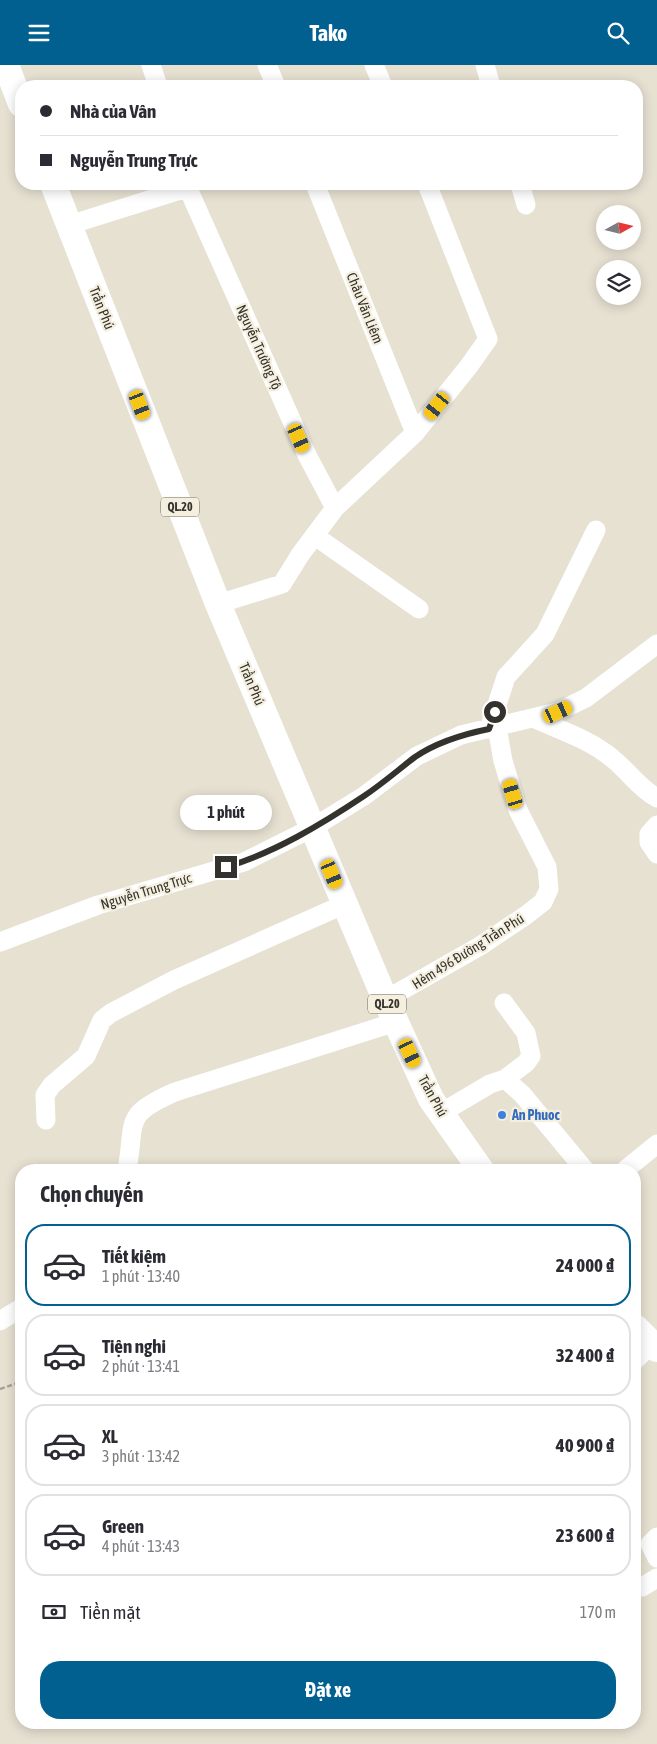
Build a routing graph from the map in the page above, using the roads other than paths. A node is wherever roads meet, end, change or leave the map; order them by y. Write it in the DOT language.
graph roads {
  1 [pos="6,65"];
  2 [pos="151,65"];
  3 [pos="267,65"];
  4 [pos="374,65"];
  5 [pos="484,65"];
  6 [pos="156,80"];
  7 [pos="273,80"];
  8 [pos="380,80"];
  9 [pos="489,80"];
  10 [pos="15,88"];
  11 [pos="55,190"];
  12 [pos="172,190"];
  13 [pos="189,190"];
  14 [pos="317,190"];
  15 [pos="429,190"];
  16 [pos="522,190"];
  17 [pos="526,205"];
  18 [pos="69,225"];
  19 [pos="415,433"];
  20 [pos="335,508"];
  21 [pos="596,530"];
  22 [pos="314,536"];
  23 [pos="218,604"];
  24 [pos="419,609"];
  25 [pos="657,644"];
  26 [pos="534,718"];
  27 [pos="493,728"];
  28 [pos="657,798"];
  29 [pos="657,825"];
  30 [pos="312,828"];
  31 [pos="657,854"];
  32 [pos="345,904"];
  33 [pos="0,942"];
  34 [pos="504,1003"];
  35 [pos="390,1011"];
  36 [pos="506,1079"];
  37 [pos="441,1113"];
  38 [pos="46,1120"];
  39 [pos="657,1144"];
  40 [pos="128,1164"];
  41 [pos="477,1164"];
  42 [pos="580,1164"];
  43 [pos="632,1164"];
  44 [pos="15,1312"];
  45 [pos="0,1321"];
  46 [pos="657,1537"];
  47 [pos="657,1558"];
  48 [pos="657,1578"];
  49 [pos="641,1587"];
  1 -- 10 [label="highway"];
  2 -- 6 [label="street"];
  3 -- 7 [label="street"];
  4 -- 8 [label="street"];
  5 -- 9 [label="street"];
  11 -- 18 [label="highway, Trần Phú / QL.20"];
  12 -- 18 [label="street"];
  13 -- 20 [label="street, Nguyễn Trường Tộ"];
  14 -- 19 [label="street, Châu Văn Liêm"];
  15 -- 19 [label="street"];
  16 -- 17 [label="street"];
  18 -- 23 [label="highway, Trần Phú / QL.20"];
  19 -- 20 [label="street"];
  20 -- 22 [label="street"];
  21 -- 27 [label="street"];
  22 -- 23 [label="street"];
  22 -- 24 [label="street"];
  23 -- 30 [label="highway, Trần Phú / QL.20"];
  25 -- 26 [label="street, Nguyễn Trung Trực"];
  26 -- 27 [label="street, Nguyễn Trung Trực"];
  26 -- 28 [label="street"];
  27 -- 30 [label="street, Nguyễn Trung Trực"];
  27 -- 35 [label="street, Hẻm 496 Đường Trần Phú"];
  29 -- 31 [label="street"];
  30 -- 32 [label="highway, Trần Phú / QL.20"];
  30 -- 33 [label="street, Nguyễn Trung Trực"];
  32 -- 35 [label="highway, Trần Phú / QL.20"];
  32 -- 38 [label="street"];
  34 -- 36 [label="street"];
  35 -- 37 [label="highway, Trần Phú / QL.20"];
  35 -- 40 [label="street, Hẻm 496 Đường Trần Phú"];
  36 -- 37 [label="street"];
  36 -- 42 [label="street"];
  37 -- 41 [label="highway, Trần Phú / QL.20"];
  39 -- 43 [label="street"];
  44 -- 45 [label="street"];
  46 -- 47 [label="street"];
  48 -- 49 [label="street"];
}
